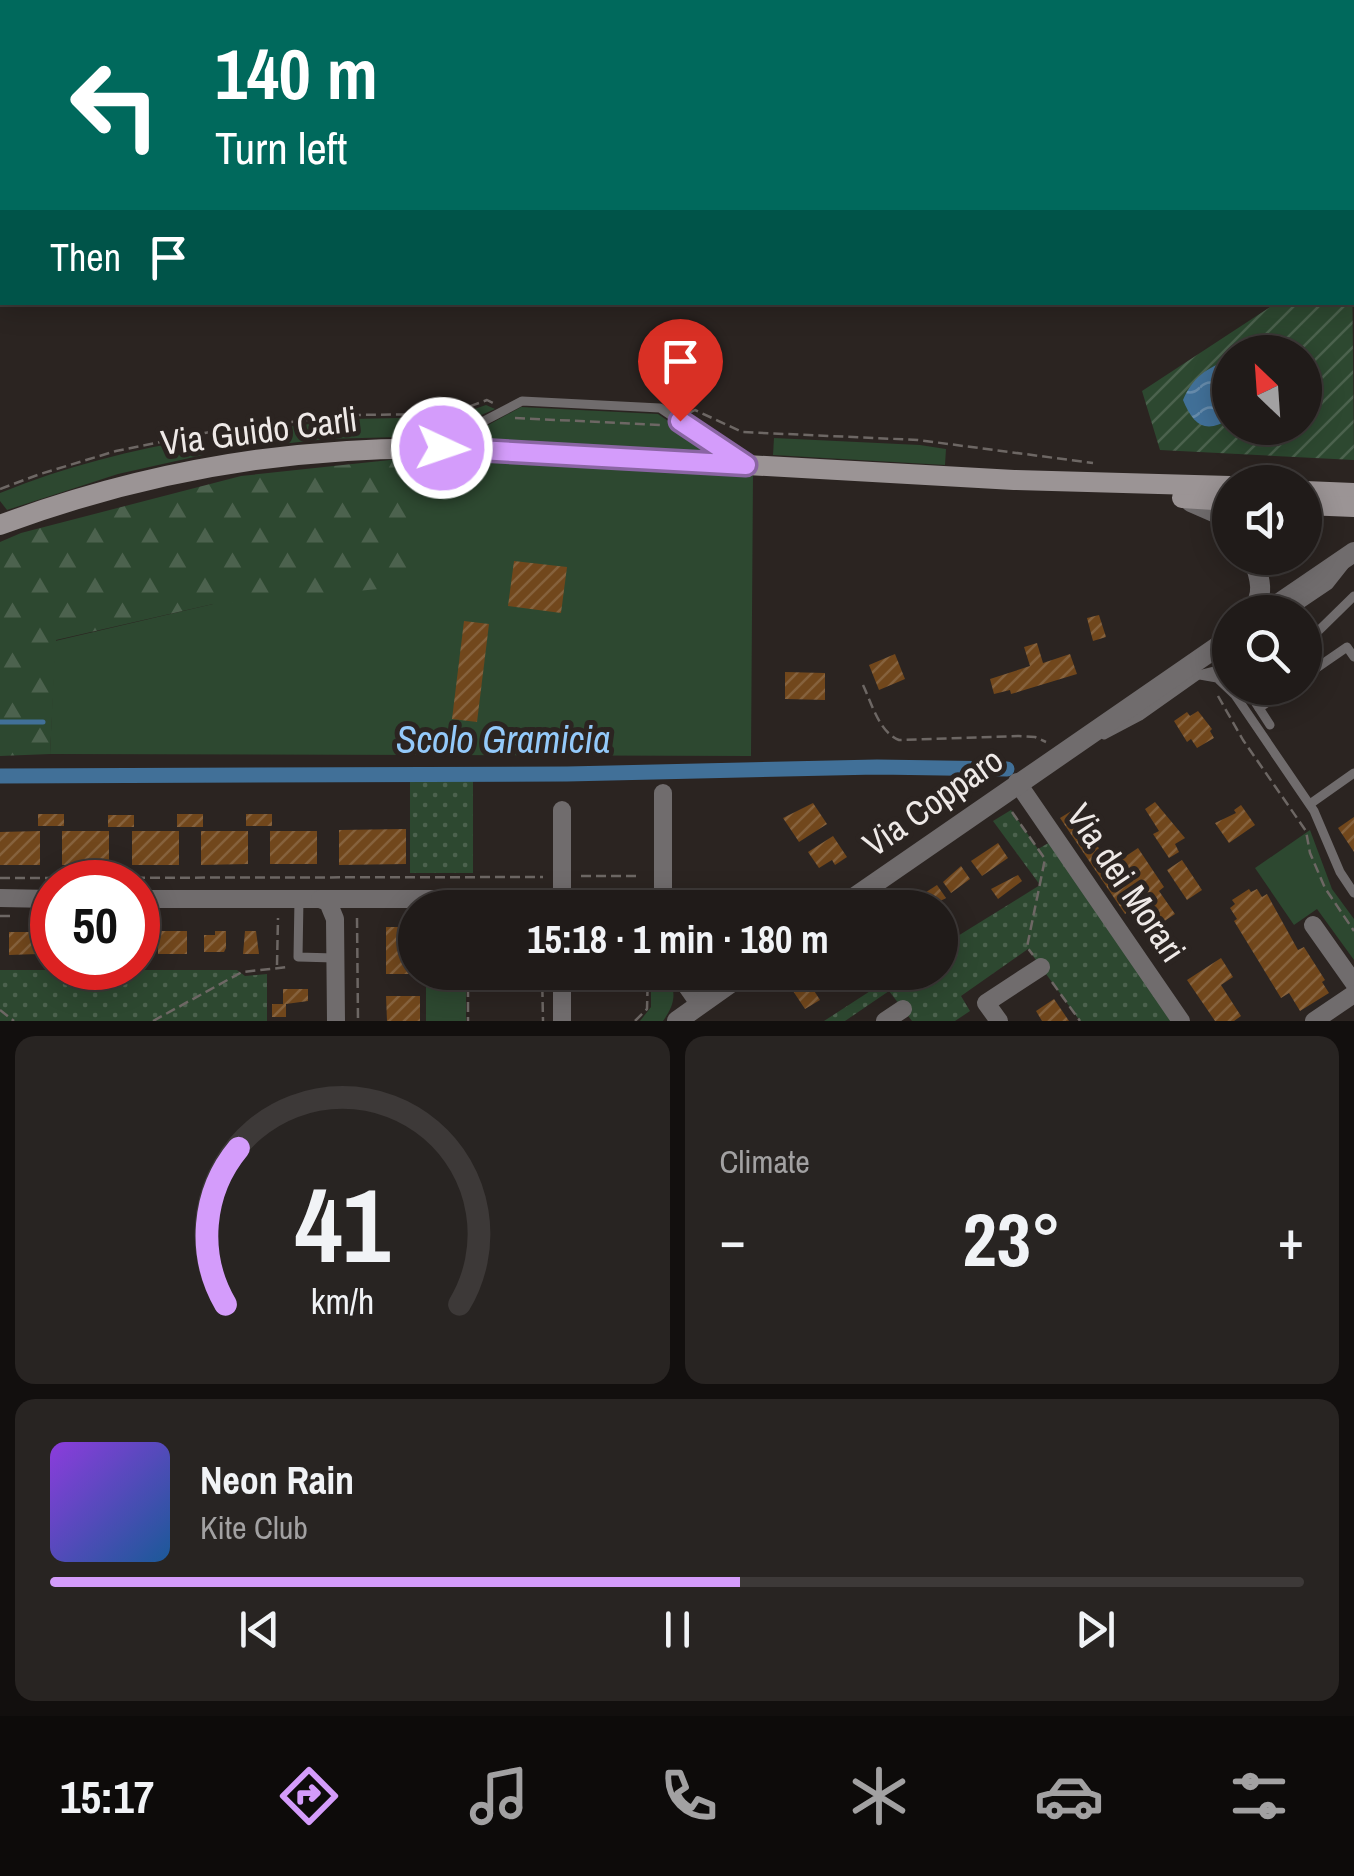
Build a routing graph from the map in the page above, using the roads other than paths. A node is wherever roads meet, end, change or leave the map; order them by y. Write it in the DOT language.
graph roads {
  1 [pos="430,448"];
  2 [pos="746,465"];
  3 [pos="1014,480"];
  4 [pos="1212,481"];
  5 [pos="1322,488"];
  6 [pos="1354,493"];
  7 [pos="1185,498"];
  8 [pos="1212,500"];
  9 [pos="1322,506"];
  10 [pos="1354,506"];
  11 [pos="1212,511"];
  12 [pos="0,526"];
  13 [pos="1351,554"];
  14 [pos="1291,595"];
  15 [pos="1315,595"];
  16 [pos="1352,601"];
  17 [pos="1322,628"];
  18 [pos="1212,641"];
  19 [pos="1212,650"];
  20 [pos="1354,657"];
  21 [pos="1322,665"];
  22 [pos="1212,672"];
  23 [pos="1205,675"];
  24 [pos="1257,705"];
  25 [pos="1263,705"];
  26 [pos="1259,708"];
  27 [pos="1270,725"];
  28 [pos="1060,753"];
  29 [pos="1354,773"];
  30 [pos="1018,782"];
  31 [pos="662,793"];
  32 [pos="1310,804"];
  33 [pos="562,810"];
  34 [pos="562,890"];
  35 [pos="667,890"];
  36 [pos="865,890"];
  37 [pos="1354,893"];
  38 [pos="0,898"];
  39 [pos="30,898"];
  40 [pos="160,899"];
  41 [pos="299,899"];
  42 [pos="320,899"];
  43 [pos="398,900"];
  44 [pos="1313,926"];
  45 [pos="336,958"];
  46 [pos="1041,967"];
  47 [pos="1354,984"];
  48 [pos="562,990"];
  49 [pos="690,990"];
  50 [pos="721,990"];
  51 [pos="1354,994"];
  52 [pos="700,1005"];
  53 [pos="903,1008"];
  54 [pos="336,1021"];
  55 [pos="562,1021"];
  56 [pos="677,1021"];
  57 [pos="886,1021"];
  58 [pos="999,1021"];
  59 [pos="1182,1021"];
  60 [pos="1314,1021"];
  1 -- 2 [label="main road, Via Guido Carli"];
  1 -- 2 [label="lane"];
  1 -- 12 [label="main road, Via Guido Carli"];
  2 -- 3 [label="main road, Via Guido Carli"];
  3 -- 4 [label="main road, Via Guido Carli"];
  3 -- 7 [label="main road, Via Guido Carli"];
  5 -- 6 [label="main road"];
  7 -- 8 [label="main road, Via Guido Carli"];
  7 -- 11 [label="street"];
  9 -- 10 [label="main road"];
  13 -- 14 [label="street"];
  13 -- 15 [label="lane"];
  16 -- 17 [label="lane"];
  18 -- 28 [label="street, Via Copparo"];
  19 -- 28 [label="street, Via Copparo"];
  20 -- 21 [label="lane"];
  22 -- 23 [label="lane"];
  23 -- 28 [label="lane"];
  23 -- 32 [label="lane"];
  24 -- 26 [label="lane"];
  25 -- 26 [label="lane"];
  26 -- 27 [label="lane"];
  28 -- 30 [label="street, Via Copparo"];
  29 -- 32 [label="lane"];
  30 -- 36 [label="street, Via Copparo"];
  30 -- 59 [label="street, Via dei Morari"];
  31 -- 35 [label="street"];
  32 -- 37 [label="lane"];
  33 -- 34 [label="street"];
  38 -- 39 [label="street"];
  40 -- 41 [label="street"];
  41 -- 42 [label="street"];
  41 -- 45 [label="lane"];
  42 -- 43 [label="street"];
  42 -- 45 [label="street"];
  44 -- 47 [label="street"];
  45 -- 54 [label="street"];
  46 -- 58 [label="street"];
  48 -- 55 [label="street"];
  49 -- 52 [label="street"];
  50 -- 52 [label="street"];
  51 -- 60 [label="street"];
  52 -- 56 [label="street"];
  53 -- 57 [label="street"];
}
